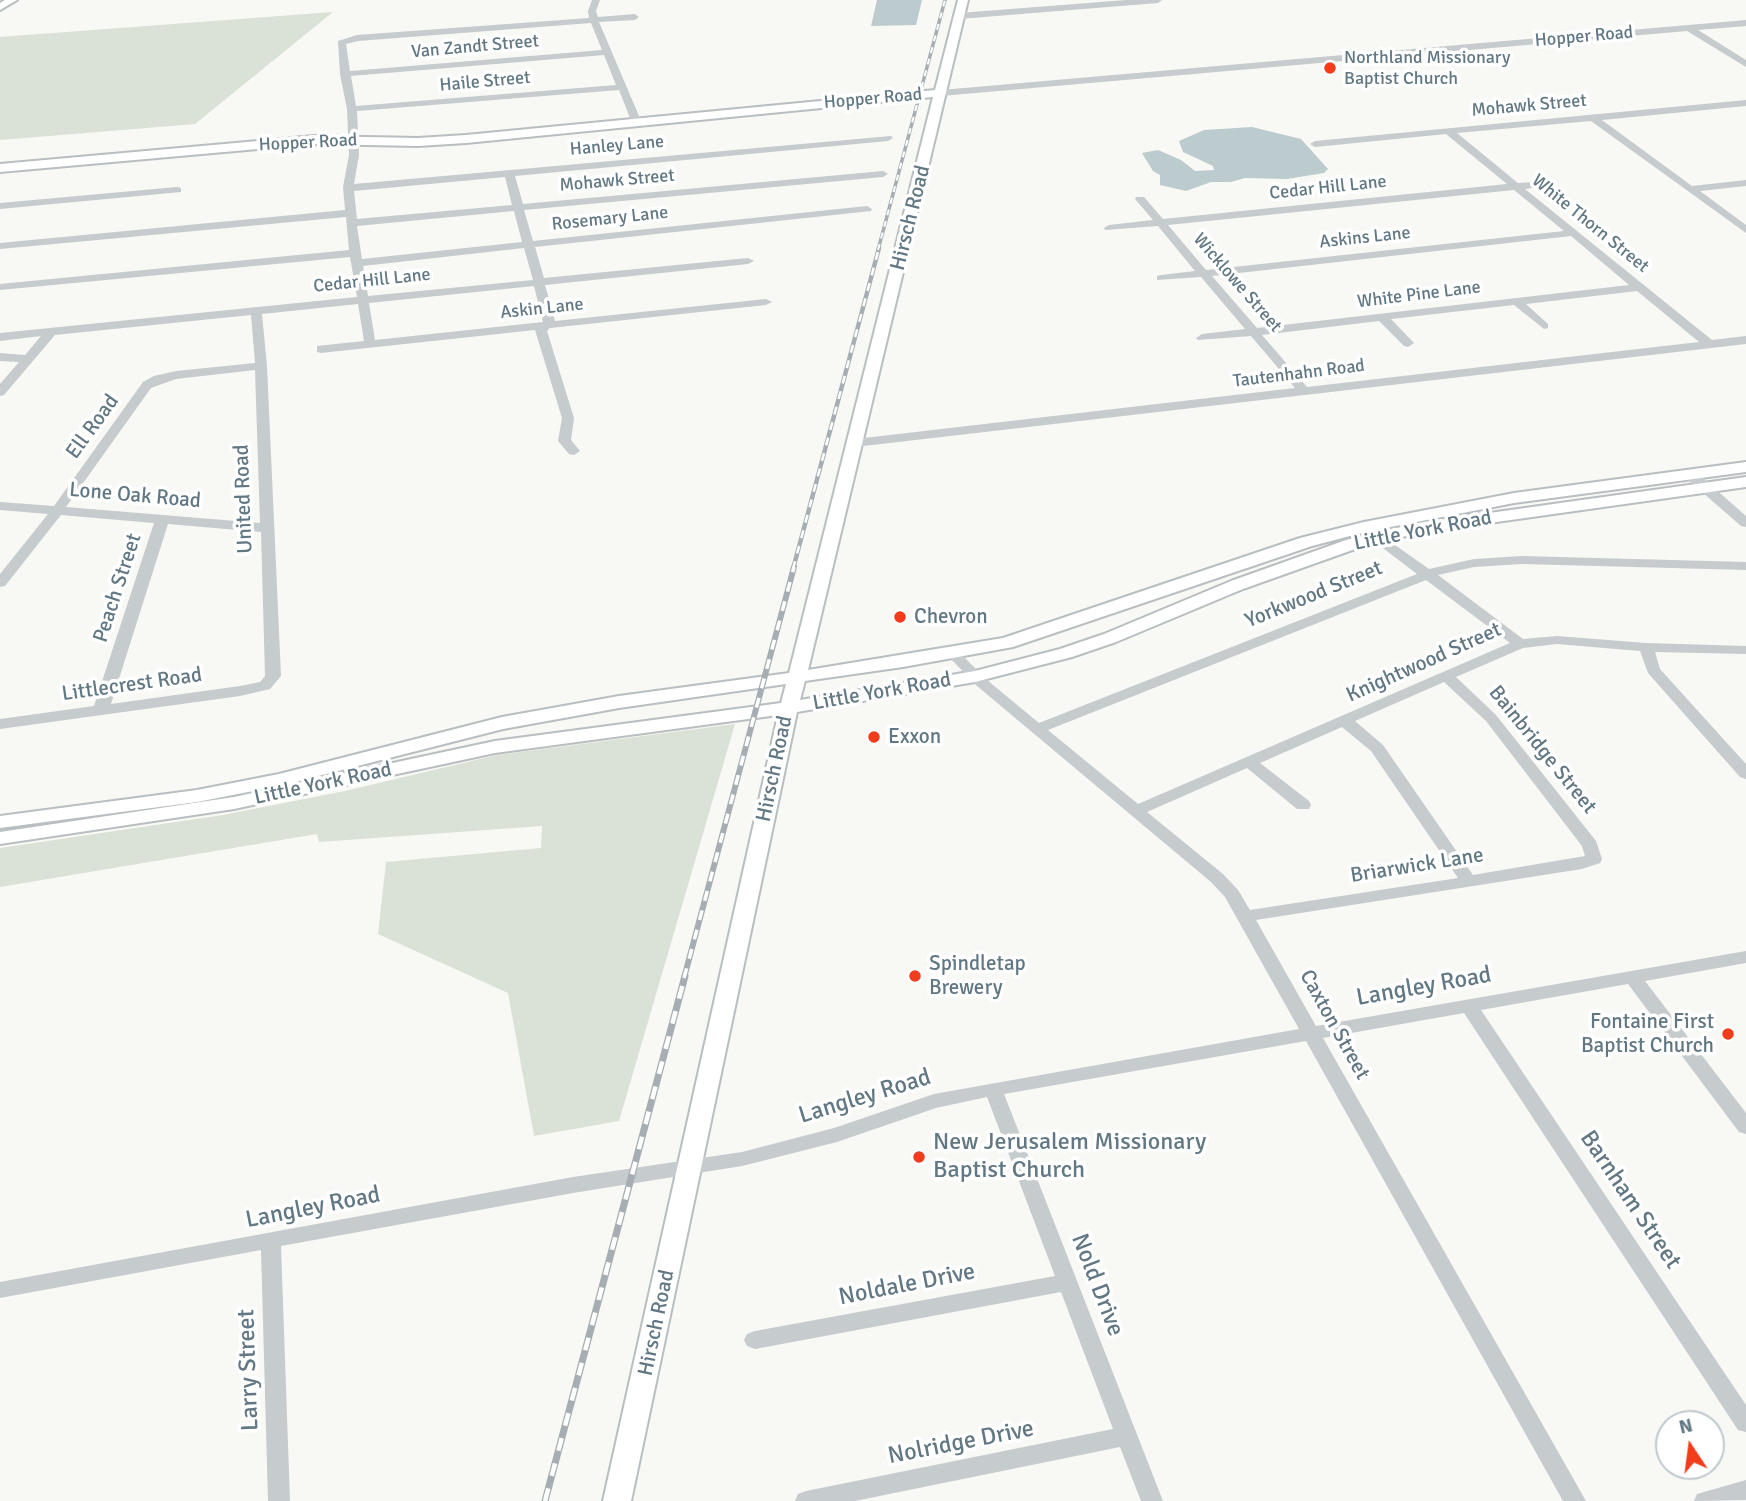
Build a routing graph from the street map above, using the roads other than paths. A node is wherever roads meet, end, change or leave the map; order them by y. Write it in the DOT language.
graph roads {
  1 [pos="12,0"];
  2 [pos="596,0"];
  3 [pos="1158,0"];
  4 [pos="0,7"];
  5 [pos="961,8"];
  6 [pos="635,17"];
  7 [pos="594,20"];
  8 [pos="1746,23"];
  9 [pos="1689,28"];
  10 [pos="607,52"];
  11 [pos="1746,64"];
  12 [pos="345,74"];
  13 [pos="621,87"];
  14 [pos="941,93"];
  15 [pos="1746,103"];
  16 [pos="352,109"];
  17 [pos="1592,117"];
  18 [pos="637,124"];
  19 [pos="1448,131"];
  20 [pos="888,138"];
  21 [pos="352,139"];
  22 [pos="1315,144"];
  23 [pos="0,167"];
  24 [pos="509,174"];
  25 [pos="883,174"];
  26 [pos="1551,183"];
  27 [pos="1746,183"];
  28 [pos="1516,186"];
  29 [pos="349,188"];
  30 [pos="1689,189"];
  31 [pos="177,190"];
  32 [pos="1140,200"];
  33 [pos="0,206"];
  34 [pos="518,208"];
  35 [pos="867,209"];
  36 [pos="352,218"];
  37 [pos="1161,224"];
  38 [pos="1110,228"];
  39 [pos="1746,230"];
  40 [pos="1572,233"];
  41 [pos="528,245"];
  42 [pos="0,246"];
  43 [pos="355,258"];
  44 [pos="748,261"];
  45 [pos="1202,273"];
  46 [pos="1161,278"];
  47 [pos="539,282"];
  48 [pos="0,287"];
  49 [pos="1639,287"];
  50 [pos="363,299"];
  51 [pos="766,302"];
  52 [pos="1517,302"];
  53 [pos="256,310"];
  54 [pos="1381,317"];
  55 [pos="546,326"];
  56 [pos="1544,326"];
  57 [pos="52,331"];
  58 [pos="1254,332"];
  59 [pos="0,337"];
  60 [pos="1202,338"];
  61 [pos="1746,340"];
  62 [pos="1408,343"];
  63 [pos="370,344"];
  64 [pos="1709,344"];
  65 [pos="321,349"];
  66 [pos="0,357"];
  67 [pos="27,359"];
  68 [pos="261,366"];
  69 [pos="1304,391"];
  70 [pos="0,392"];
  71 [pos="855,443"];
  72 [pos="574,451"];
  73 [pos="1746,467"];
  74 [pos="1691,475"];
  75 [pos="1746,482"];
  76 [pos="1705,488"];
  77 [pos="1557,492"];
  78 [pos="0,506"];
  79 [pos="1570,506"];
  80 [pos="57,511"];
  81 [pos="1484,511"];
  82 [pos="162,520"];
  83 [pos="1746,523"];
  84 [pos="1364,527"];
  85 [pos="266,528"];
  86 [pos="1380,537"];
  87 [pos="1746,566"];
  88 [pos="1428,573"];
  89 [pos="0,583"];
  90 [pos="1520,645"];
  91 [pos="1646,648"];
  92 [pos="1746,650"];
  93 [pos="953,654"];
  94 [pos="975,676"];
  95 [pos="1446,677"];
  96 [pos="796,679"];
  97 [pos="267,684"];
  98 [pos="619,702"];
  99 [pos="789,708"];
  100 [pos="101,710"];
  101 [pos="1345,721"];
  102 [pos="0,724"];
  103 [pos="1037,729"];
  104 [pos="624,730"];
  105 [pos="1249,762"];
  106 [pos="1746,774"];
  107 [pos="1303,805"];
  108 [pos="1137,810"];
  109 [pos="0,822"];
  110 [pos="0,838"];
  111 [pos="1594,859"];
  112 [pos="1468,880"];
  113 [pos="1246,916"];
  114 [pos="1746,957"];
  115 [pos="1633,978"];
  116 [pos="1469,1006"];
  117 [pos="1311,1032"];
  118 [pos="993,1088"];
  119 [pos="1746,1127"];
  120 [pos="690,1168"];
  121 [pos="271,1242"];
  122 [pos="1068,1282"];
  123 [pos="0,1290"];
  124 [pos="755,1340"];
  125 [pos="1746,1423"];
  126 [pos="1126,1436"];
  127 [pos="1746,1490"];
  128 [pos="279,1498"];
  129 [pos="617,1501"];
  130 [pos="806,1501"];
  131 [pos="1152,1501"];
  132 [pos="1575,1501"];
  133 [pos="1705,1501"];
  1 -- 4 [label="main road"];
  2 -- 7 [label="street"];
  3 -- 5 [label="street"];
  5 -- 14 [label="main road, Hirsch Road"];
  6 -- 7 [label="street"];
  7 -- 10 [label="street"];
  7 -- 12 [label="street"];
  8 -- 9 [label="street, Hopper Road"];
  9 -- 11 [label="street"];
  9 -- 14 [label="street, Hopper Road"];
  10 -- 12 [label="street, Van Zandt Street"];
  10 -- 13 [label="street"];
  12 -- 16 [label="street"];
  13 -- 16 [label="street, Haile Street"];
  13 -- 18 [label="street"];
  14 -- 18 [label="main road, Hopper Road"];
  14 -- 71 [label="main road, Hirsch Road"];
  15 -- 17 [label="street, Mohawk Street"];
  16 -- 21 [label="street"];
  17 -- 19 [label="street, Mohawk Street"];
  17 -- 30 [label="street"];
  18 -- 21 [label="main road, Hopper Road"];
  19 -- 22 [label="street, Mohawk Street"];
  19 -- 28 [label="street, White Thorn Street"];
  20 -- 24 [label="street, Hanley Lane"];
  21 -- 23 [label="main road, Hopper Road"];
  21 -- 29 [label="street"];
  24 -- 29 [label="street, Hanley Lane"];
  24 -- 34 [label="street"];
  25 -- 34 [label="street, Mohawk Street"];
  26 -- 28 [label="street, Cedar Hill Lane"];
  27 -- 30 [label="street"];
  28 -- 37 [label="street, Cedar Hill Lane"];
  28 -- 40 [label="street, White Thorn Street"];
  29 -- 36 [label="street"];
  30 -- 39 [label="street"];
  31 -- 33 [label="street"];
  32 -- 37 [label="street, Wicklowe Street"];
  34 -- 36 [label="street, Mohawk Street"];
  34 -- 41 [label="street"];
  35 -- 41 [label="street, Rosemary Lane"];
  36 -- 42 [label="street, Mohawk Street"];
  36 -- 43 [label="street"];
  37 -- 38 [label="street, Cedar Hill Lane"];
  37 -- 45 [label="street, Wicklowe Street"];
  40 -- 45 [label="street, Askins Lane"];
  40 -- 49 [label="street, White Thorn Street"];
  41 -- 43 [label="street, Rosemary Lane"];
  41 -- 47 [label="street"];
  43 -- 48 [label="street, Rosemary Lane"];
  43 -- 50 [label="street"];
  44 -- 47 [label="street, Cedar Hill Lane"];
  45 -- 46 [label="street, Askins Lane"];
  45 -- 58 [label="street, Wicklowe Street"];
  47 -- 50 [label="street, Cedar Hill Lane"];
  47 -- 55 [label="street"];
  49 -- 52 [label="street, White Pine Lane"];
  49 -- 64 [label="street, White Thorn Street"];
  50 -- 53 [label="street, Cedar Hill Lane"];
  50 -- 63 [label="street"];
  51 -- 55 [label="street, Askin Lane"];
  52 -- 54 [label="street, White Pine Lane"];
  52 -- 56 [label="street"];
  53 -- 57 [label="street, Cedar Hill Lane"];
  53 -- 68 [label="street, United Road"];
  54 -- 58 [label="street, White Pine Lane"];
  54 -- 62 [label="street"];
  55 -- 63 [label="street, Askin Lane"];
  55 -- 72 [label="street"];
  57 -- 59 [label="street, Cedar Hill Lane"];
  57 -- 67 [label="street"];
  58 -- 60 [label="street, White Pine Lane"];
  58 -- 69 [label="street, Wicklowe Street"];
  61 -- 64 [label="street, Tautenhahn Road"];
  63 -- 65 [label="street, Askin Lane"];
  64 -- 69 [label="street, Tautenhahn Road"];
  66 -- 67 [label="street"];
  67 -- 70 [label="street"];
  68 -- 80 [label="street, Ell Road"];
  68 -- 85 [label="street, United Road"];
  69 -- 71 [label="street, Tautenhahn Road"];
  71 -- 96 [label="main road, Hirsch Road"];
  73 -- 74 [label="main road, Little York Road"];
  74 -- 76 [label="street"];
  74 -- 77 [label="main road, Little York Road"];
  75 -- 76 [label="main road, Little York Road"];
  76 -- 79 [label="main road, Little York Road"];
  76 -- 83 [label="street"];
  77 -- 79 [label="main road"];
  77 -- 81 [label="main road, Little York Road"];
  78 -- 80 [label="street, Lone Oak Road"];
  79 -- 81 [label="main road, Little York Road"];
  80 -- 82 [label="street, Lone Oak Road"];
  80 -- 89 [label="street, Ell Road"];
  81 -- 84 [label="main road, Little York Road"];
  81 -- 86 [label="main road, Little York Road"];
  82 -- 85 [label="street, Lone Oak Road"];
  82 -- 100 [label="street, Peach Street"];
  84 -- 86 [label="street"];
  84 -- 93 [label="main road, Little York Road"];
  85 -- 97 [label="street, United Road"];
  86 -- 88 [label="street"];
  86 -- 94 [label="main road, Little York Road"];
  87 -- 88 [label="street, Yorkwood Street"];
  88 -- 90 [label="street"];
  88 -- 103 [label="street, Yorkwood Street"];
  90 -- 91 [label="street, Knightwood Street"];
  90 -- 95 [label="street, Knightwood Street"];
  91 -- 92 [label="street, Knightwood Street"];
  91 -- 106 [label="street"];
  93 -- 94 [label="street, Caxton Street"];
  93 -- 96 [label="main road, Little York Road"];
  94 -- 99 [label="main road, Little York Road"];
  94 -- 103 [label="street, Caxton Street"];
  95 -- 101 [label="street, Knightwood Street"];
  95 -- 111 [label="street, Bainbridge Street"];
  96 -- 98 [label="main road, Little York Road"];
  96 -- 99 [label="main road, Hirsch Road"];
  97 -- 100 [label="street, Littlecrest Road"];
  98 -- 104 [label="main road"];
  98 -- 109 [label="main road, Little York Road"];
  99 -- 104 [label="main road, Little York Road"];
  99 -- 120 [label="main road, Hirsch Road"];
  100 -- 102 [label="street, Littlecrest Road"];
  101 -- 105 [label="street, Knightwood Street"];
  101 -- 112 [label="street"];
  103 -- 108 [label="street, Caxton Street"];
  104 -- 110 [label="main road, Little York Road"];
  105 -- 107 [label="street"];
  105 -- 108 [label="street, Knightwood Street"];
  108 -- 113 [label="street, Caxton Street"];
  111 -- 112 [label="street, Briarwick Lane"];
  112 -- 113 [label="street, Briarwick Lane"];
  113 -- 117 [label="street, Caxton Street"];
  114 -- 115 [label="street, Langley Road"];
  115 -- 116 [label="street, Langley Road"];
  115 -- 119 [label="street"];
  116 -- 117 [label="street, Langley Road"];
  116 -- 125 [label="street, Barnham Street"];
  117 -- 118 [label="street, Langley Road"];
  117 -- 132 [label="street, Caxton Street"];
  118 -- 120 [label="street, Langley Road"];
  118 -- 122 [label="street, Nold Drive"];
  120 -- 121 [label="street, Langley Road"];
  120 -- 129 [label="main road, Hirsch Road"];
  121 -- 123 [label="street, Langley Road"];
  121 -- 128 [label="street, Larry Street"];
  122 -- 124 [label="street, Noldale Drive"];
  122 -- 126 [label="street, Nold Drive"];
  126 -- 130 [label="street, Nolridge Drive"];
  126 -- 131 [label="street, Nold Drive"];
  127 -- 133 [label="street"];
}
